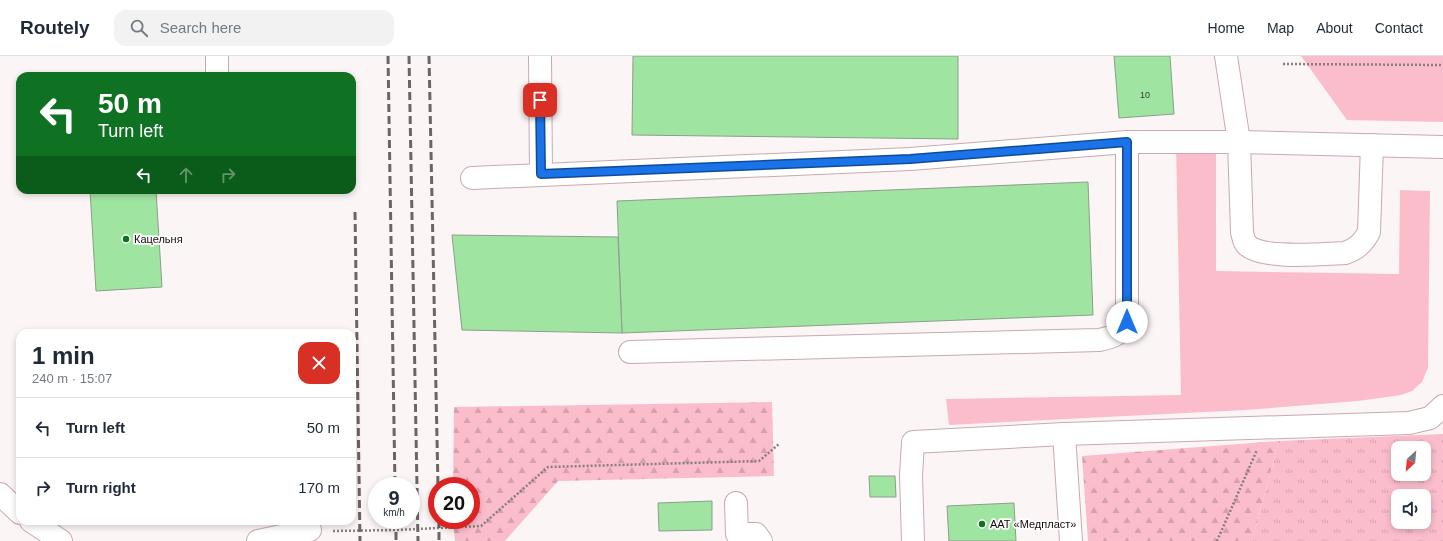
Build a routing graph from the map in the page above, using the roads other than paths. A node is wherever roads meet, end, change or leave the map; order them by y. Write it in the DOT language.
graph roads {
  1 [pos="217,56"];
  2 [pos="540,56"];
  3 [pos="1226,56"];
  4 [pos="217,72"];
  5 [pos="1127,142"];
  6 [pos="1239,142"];
  7 [pos="1372,145"];
  8 [pos="1443,147"];
  9 [pos="541,174"];
  10 [pos="472,178"];
  11 [pos="630,352"];
  12 [pos="1443,406"];
  13 [pos="1064,434"];
  14 [pos="0,494"];
  15 [pos="736,503"];
  16 [pos="16,510"];
  17 [pos="37,525"];
  18 [pos="310,530"];
  19 [pos="61,541"];
  20 [pos="258,541"];
  21 [pos="762,541"];
  22 [pos="913,541"];
  23 [pos="1071,541"];
  1 -- 4 [label="lane"];
  2 -- 9 [label="lane"];
  3 -- 6 [label="lane"];
  5 -- 6 [label="lane"];
  5 -- 9 [label="lane"];
  5 -- 11 [label="lane"];
  6 -- 7 [label="lane"];
  6 -- 7 [label="lane"];
  7 -- 8 [label="lane"];
  9 -- 10 [label="lane"];
  12 -- 13 [label="lane"];
  13 -- 22 [label="lane"];
  13 -- 23 [label="lane"];
  14 -- 16 [label="lane"];
  15 -- 21 [label="lane"];
  17 -- 19 [label="lane"];
  18 -- 20 [label="lane"];
}
